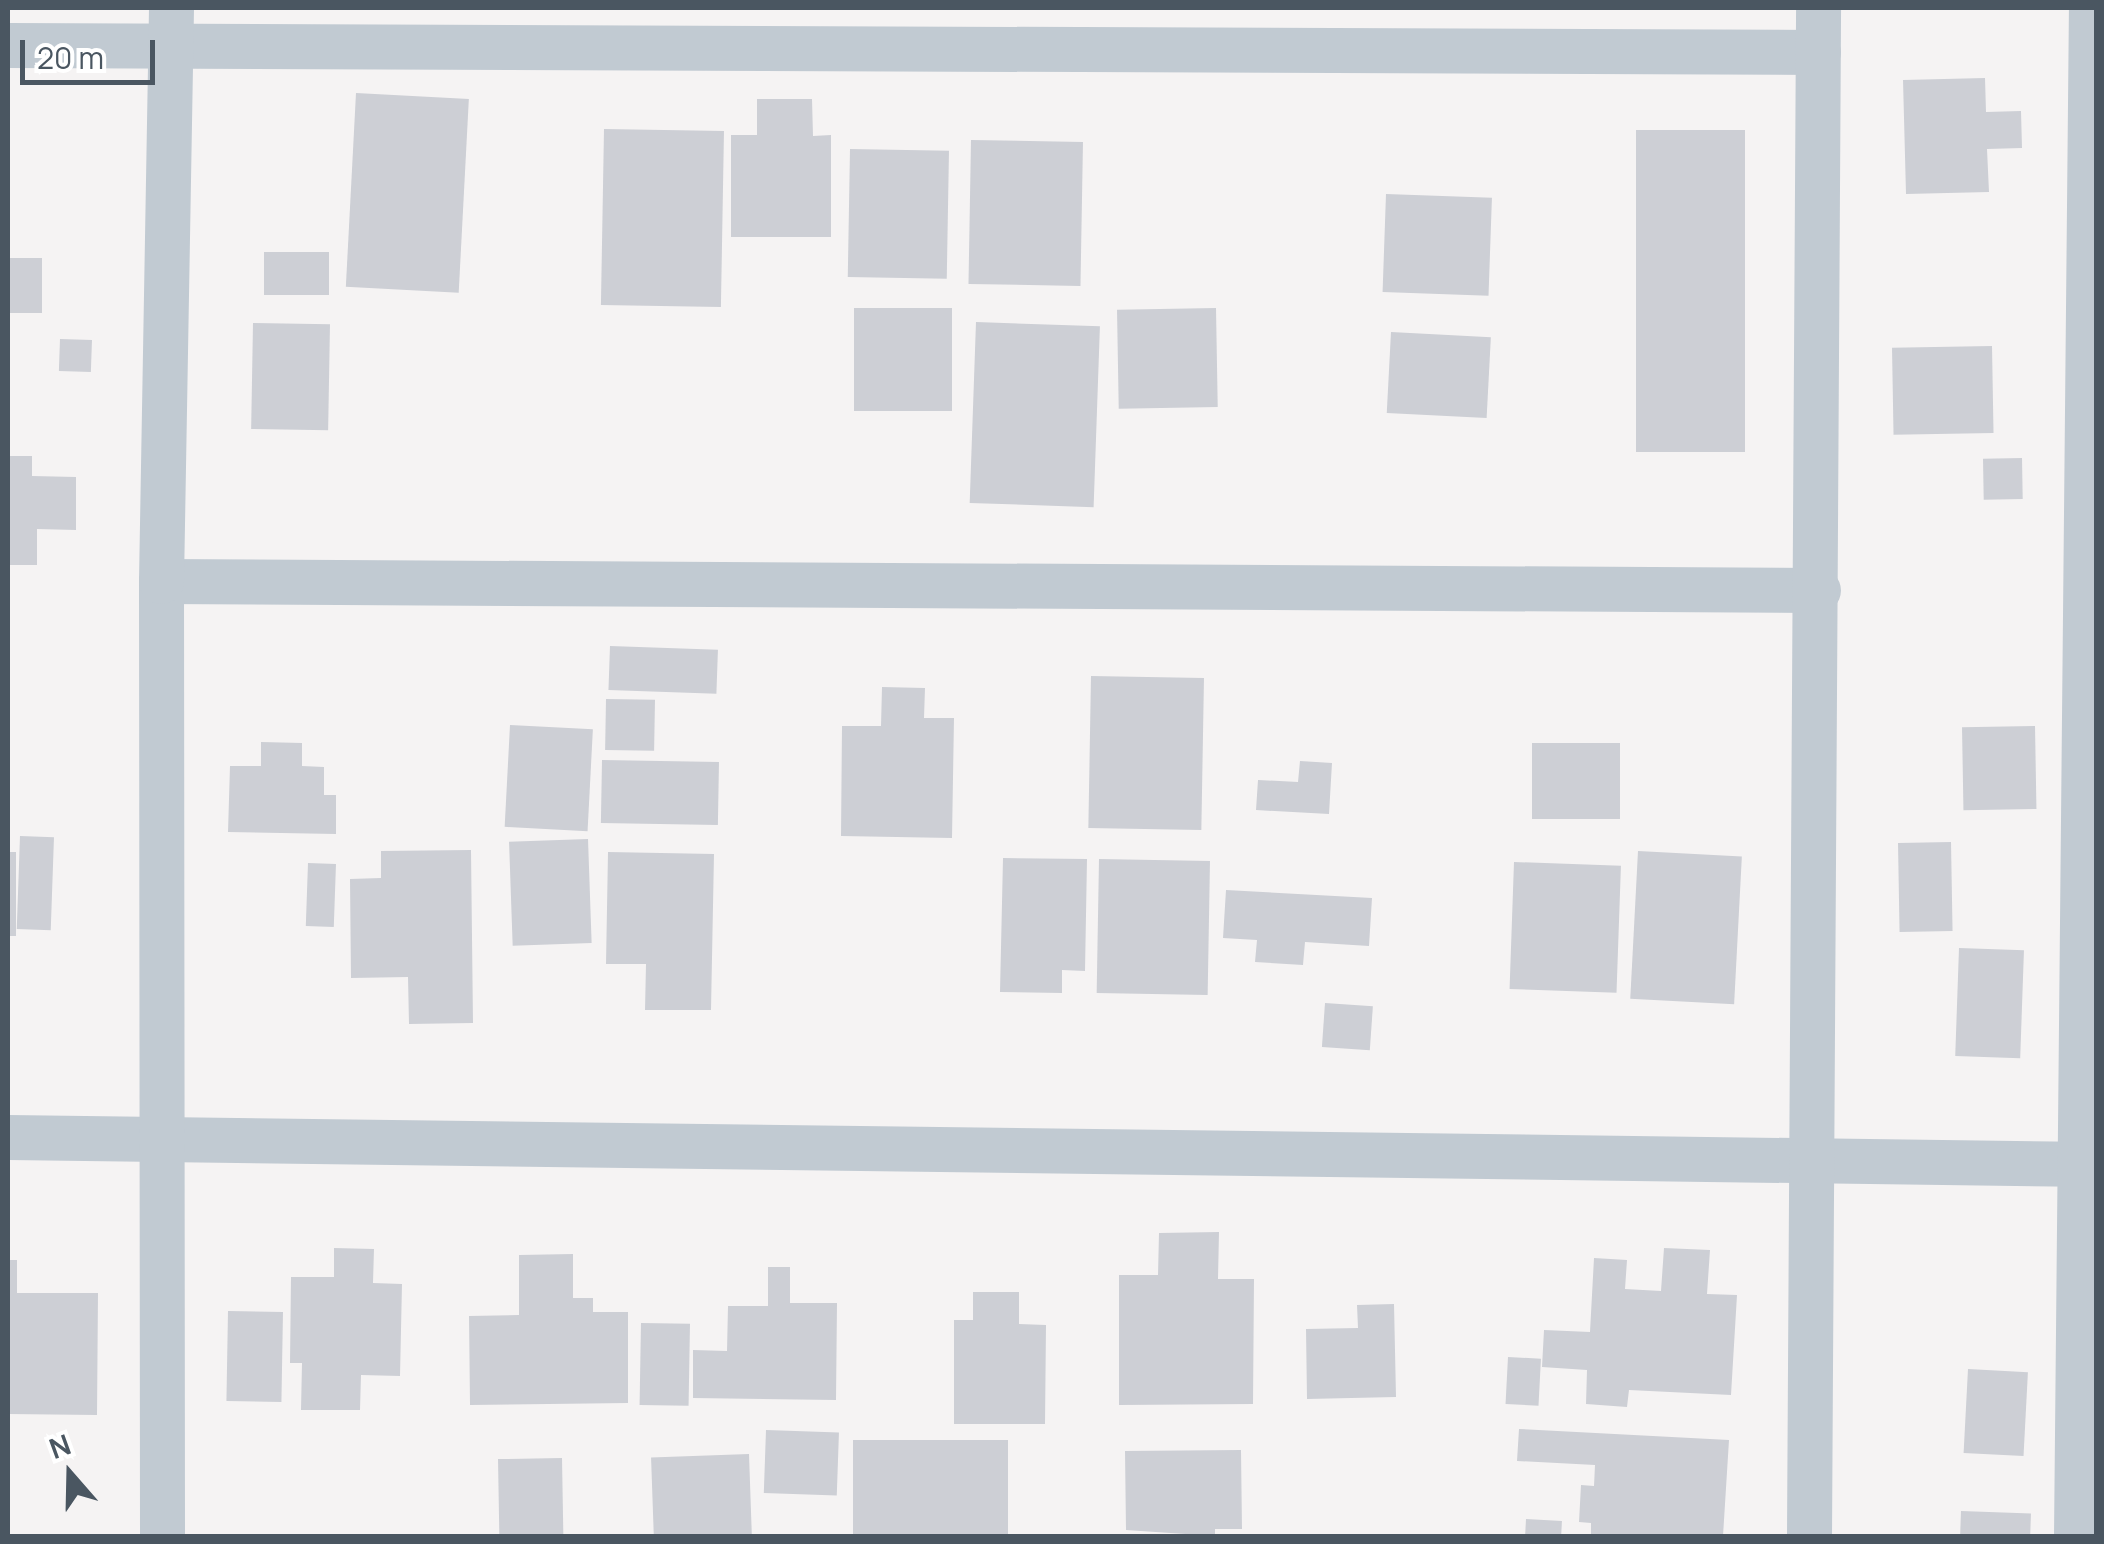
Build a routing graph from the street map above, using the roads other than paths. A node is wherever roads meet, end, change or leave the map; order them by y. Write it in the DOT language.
graph roads {
  1 [pos="1818,8"];
  2 [pos="2091,8"];
  3 [pos="171,26"];
  4 [pos="693,27"];
  5 [pos="8,45"];
  6 [pos="1818,52"];
  7 [pos="161,580"];
  8 [pos="1818,590"];
  9 [pos="164,1136"];
  10 [pos="8,1137"];
  11 [pos="1813,1159"];
  12 [pos="2088,1164"];
  13 [pos="162,1536"];
  14 [pos="1810,1536"];
  15 [pos="2076,1536"];
  1 -- 6 [label="street"];
  2 -- 12 [label="street"];
  3 -- 4 [label="street"];
  3 -- 5 [label="street"];
  3 -- 7 [label="street"];
  4 -- 6 [label="street"];
  6 -- 8 [label="street"];
  7 -- 8 [label="street"];
  7 -- 9 [label="street"];
  8 -- 11 [label="street"];
  9 -- 10 [label="street"];
  9 -- 11 [label="street"];
  9 -- 13 [label="street"];
  11 -- 12 [label="street"];
  11 -- 14 [label="street"];
  12 -- 15 [label="street"];
}
